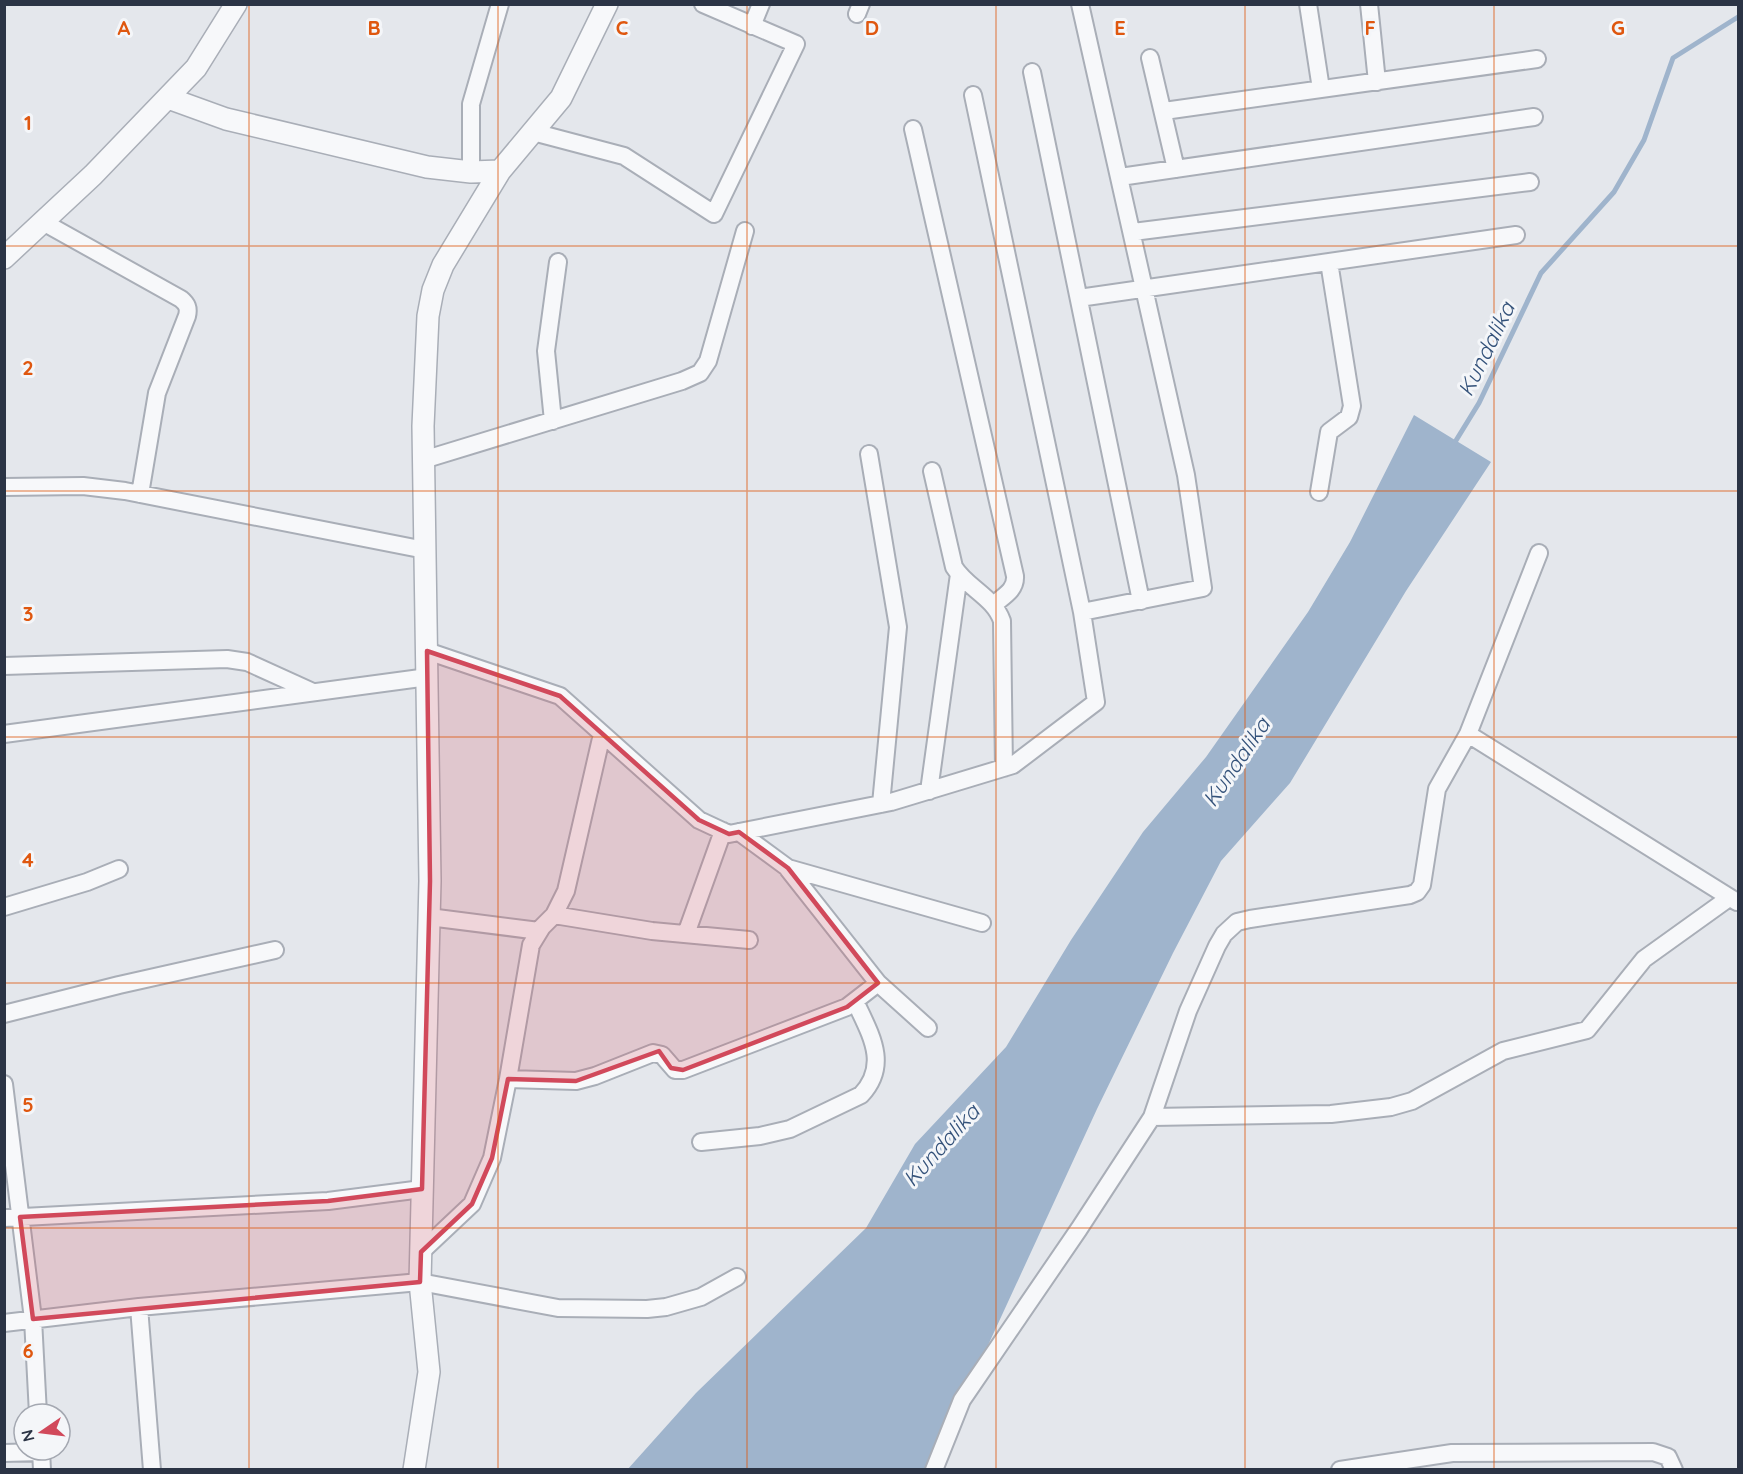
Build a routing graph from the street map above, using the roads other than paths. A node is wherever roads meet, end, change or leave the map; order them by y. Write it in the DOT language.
graph roads {
  1 [pos="236,4"];
  2 [pos="500,4"];
  3 [pos="607,4"];
  4 [pos="703,4"];
  5 [pos="761,4"];
  6 [pos="1080,4"];
  7 [pos="1308,4"];
  8 [pos="1369,4"];
  9 [pos="752,26"];
  10 [pos="1150,58"];
  11 [pos="1538,59"];
  12 [pos="1032,72"];
  13 [pos="1377,82"];
  14 [pos="1321,89"];
  15 [pos="972,95"];
  16 [pos="168,98"];
  17 [pos="1164,111"];
  18 [pos="1534,117"];
  19 [pos="913,129"];
  20 [pos="533,132"];
  21 [pos="1176,169"];
  22 [pos="500,171"];
  23 [pos="471,172"];
  24 [pos="1120,177"];
  25 [pos="1530,182"];
  26 [pos="43,222"];
  27 [pos="745,231"];
  28 [pos="1132,232"];
  29 [pos="1516,235"];
  30 [pos="4,258"];
  31 [pos="558,262"];
  32 [pos="1329,262"];
  33 [pos="1145,288"];
  34 [pos="1079,298"];
  35 [pos="553,420"];
  36 [pos="869,454"];
  37 [pos="423,460"];
  38 [pos="932,471"];
  39 [pos="4,487"];
  40 [pos="1319,492"];
  41 [pos="140,494"];
  42 [pos="1539,553"];
  43 [pos="425,558"];
  44 [pos="959,574"];
  45 [pos="1141,601"];
  46 [pos="993,605"];
  47 [pos="1082,612"];
  48 [pos="427,651"];
  49 [pos="4,666"];
  50 [pos="428,677"];
  51 [pos="313,692"];
  52 [pos="4,734"];
  53 [pos="1468,734"];
  54 [pos="602,735"];
  55 [pos="1004,768"];
  56 [pos="929,790"];
  57 [pos="881,804"];
  58 [pos="731,831"];
  59 [pos="788,868"];
  60 [pos="119,869"];
  61 [pos="1734,900"];
  62 [pos="4,907"];
  63 [pos="554,915"];
  64 [pos="429,917"];
  65 [pos="982,923"];
  66 [pos="539,932"];
  67 [pos="686,934"];
  68 [pos="749,940"];
  69 [pos="275,950"];
  70 [pos="878,983"];
  71 [pos="855,1002"];
  72 [pos="4,1014"];
  73 [pos="928,1028"];
  74 [pos="508,1078"];
  75 [pos="4,1084"];
  76 [pos="1152,1117"];
  77 [pos="701,1142"];
  78 [pos="422,1189"];
  79 [pos="12,1218"];
  80 [pos="421,1252"];
  81 [pos="737,1277"];
  82 [pos="420,1282"];
  83 [pos="138,1307"];
  84 [pos="33,1319"];
  85 [pos="4,1323"];
  86 [pos="38,1402"];
  87 [pos="1557,1452"];
  88 [pos="152,1470"];
  89 [pos="414,1470"];
  90 [pos="934,1470"];
  91 [pos="1340,1470"];
  92 [pos="1557,1470"];
  93 [pos="1674,1470"];
  1 -- 16 [label="street"];
  2 -- 23 [label="street"];
  3 -- 20 [label="street"];
  4 -- 9 [label="street"];
  5 -- 9 [label="street"];
  6 -- 24 [label="street"];
  7 -- 14 [label="street"];
  8 -- 13 [label="street"];
  9 -- 20 [label="street"];
  10 -- 17 [label="street"];
  11 -- 13 [label="street"];
  12 -- 34 [label="street"];
  13 -- 14 [label="street"];
  14 -- 17 [label="street"];
  15 -- 47 [label="street"];
  16 -- 23 [label="street"];
  16 -- 26 [label="street"];
  17 -- 21 [label="street"];
  18 -- 21 [label="street"];
  19 -- 46 [label="street"];
  20 -- 22 [label="street"];
  21 -- 24 [label="street"];
  22 -- 23 [label="street"];
  22 -- 37 [label="street"];
  24 -- 28 [label="street"];
  25 -- 28 [label="street"];
  26 -- 30 [label="street"];
  26 -- 41 [label="street"];
  27 -- 35 [label="street"];
  28 -- 33 [label="street"];
  29 -- 32 [label="street"];
  31 -- 35 [label="street"];
  32 -- 33 [label="street"];
  32 -- 40 [label="street"];
  33 -- 34 [label="street"];
  33 -- 45 [label="street"];
  34 -- 45 [label="street"];
  35 -- 37 [label="street"];
  36 -- 57 [label="street"];
  37 -- 43 [label="street"];
  38 -- 44 [label="street"];
  39 -- 41 [label="street"];
  41 -- 43 [label="street"];
  42 -- 53 [label="street"];
  43 -- 48 [label="street"];
  44 -- 46 [label="street"];
  44 -- 56 [label="street"];
  45 -- 47 [label="street"];
  46 -- 55 [label="street"];
  47 -- 55 [label="street"];
  48 -- 50 [label="street"];
  48 -- 54 [label="street"];
  49 -- 51 [label="street"];
  50 -- 51 [label="street"];
  50 -- 64 [label="street"];
  51 -- 52 [label="street"];
  53 -- 61 [label="street"];
  53 -- 76 [label="street"];
  54 -- 58 [label="street"];
  54 -- 63 [label="street"];
  55 -- 56 [label="street"];
  56 -- 57 [label="street"];
  57 -- 58 [label="street"];
  58 -- 59 [label="street"];
  58 -- 67 [label="street"];
  59 -- 65 [label="street"];
  59 -- 70 [label="street"];
  60 -- 62 [label="street"];
  61 -- 76 [label="street"];
  63 -- 66 [label="street"];
  63 -- 67 [label="street"];
  64 -- 66 [label="street"];
  64 -- 78 [label="street"];
  66 -- 74 [label="street"];
  67 -- 68 [label="street"];
  69 -- 72 [label="street"];
  70 -- 71 [label="street"];
  70 -- 73 [label="street"];
  71 -- 74 [label="street"];
  71 -- 77 [label="street"];
  74 -- 80 [label="street"];
  75 -- 79 [label="street"];
  76 -- 90 [label="street"];
  78 -- 79 [label="street"];
  78 -- 80 [label="street"];
  79 -- 84 [label="street"];
  80 -- 82 [label="street"];
  81 -- 82 [label="street"];
  82 -- 83 [label="street"];
  82 -- 89 [label="street"];
  83 -- 84 [label="street"];
  83 -- 88 [label="street"];
  84 -- 85 [label="street"];
  84 -- 86 [label="street"];
  87 -- 91 [label="street"];
  87 -- 92 [label="street"];
  87 -- 93 [label="street"];
}
